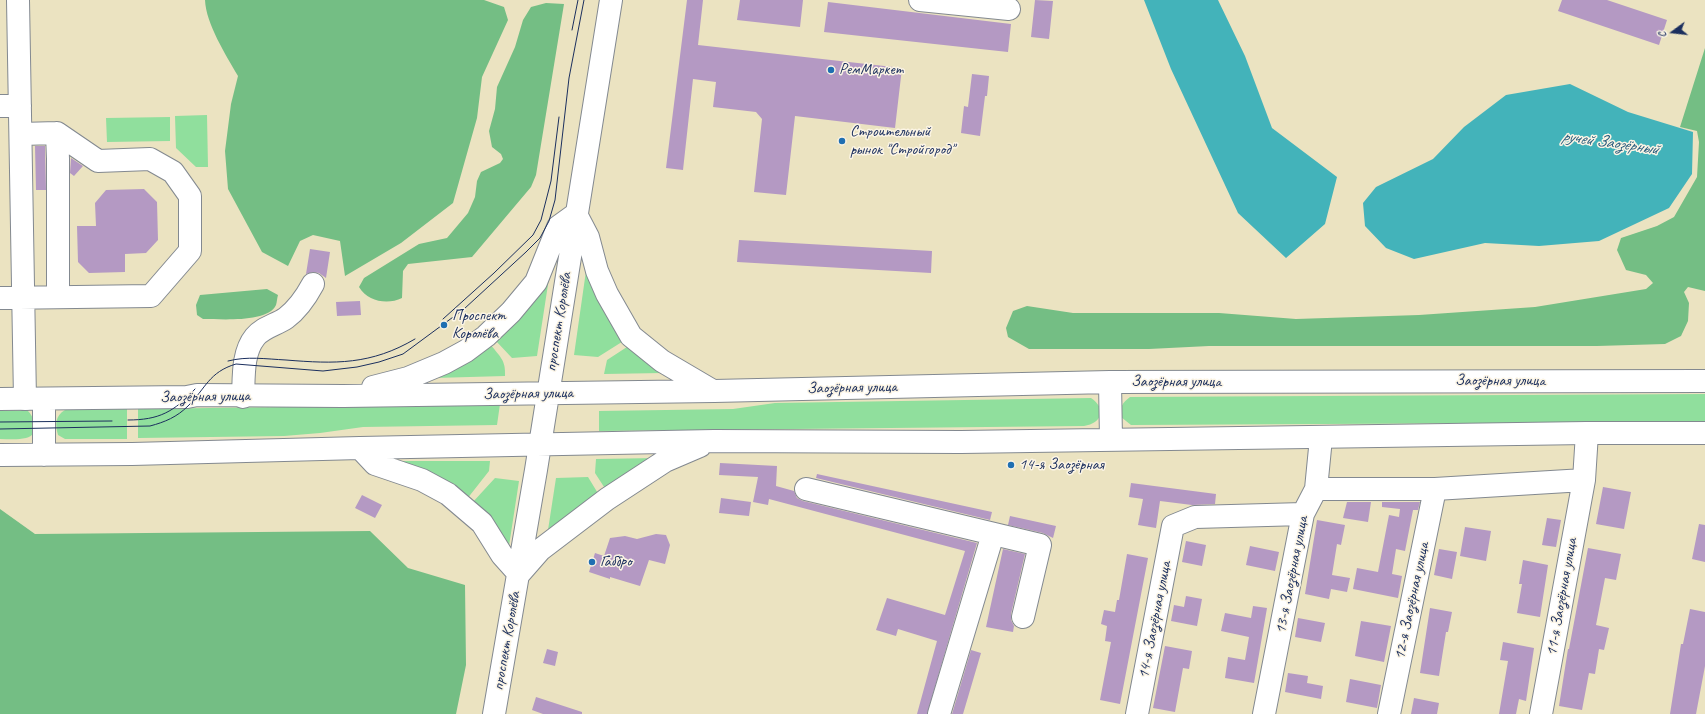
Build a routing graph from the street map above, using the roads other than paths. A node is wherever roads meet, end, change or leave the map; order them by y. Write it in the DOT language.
graph roads {
  1 [pos="18,0"];
  2 [pos="611,0"];
  3 [pos="920,0"];
  4 [pos="1009,10"];
  5 [pos="10,106"];
  6 [pos="57,133"];
  7 [pos="21,134"];
  8 [pos="576,214"];
  9 [pos="312,284"];
  10 [pos="58,297"];
  11 [pos="0,298"];
  12 [pos="24,298"];
  13 [pos="1705,381"];
  14 [pos="1110,382"];
  15 [pos="714,391"];
  16 [pos="548,393"];
  17 [pos="343,396"];
  18 [pos="243,397"];
  19 [pos="0,399"];
  20 [pos="35,399"];
  21 [pos="1587,433"];
  22 [pos="1705,433"];
  23 [pos="1321,438"];
  24 [pos="1111,440"];
  25 [pos="714,441"];
  26 [pos="540,444"];
  27 [pos="360,448"];
  28 [pos="0,455"];
  29 [pos="44,455"];
  30 [pos="1584,480"];
  31 [pos="806,489"];
  32 [pos="1316,489"];
  33 [pos="1435,489"];
  34 [pos="1303,514"];
  35 [pos="993,534"];
  36 [pos="519,574"];
  37 [pos="1023,616"];
  38 [pos="494,714"];
  39 [pos="939,714"];
  40 [pos="1136,714"];
  41 [pos="1264,714"];
  42 [pos="1389,714"];
  43 [pos="1541,714"];
  1 -- 5 [label="main road"];
  2 -- 8 [label="main road, проспект Королёва"];
  3 -- 4 [label="main road"];
  5 -- 7 [label="main road"];
  6 -- 7 [label="main road"];
  6 -- 10 [label="main road"];
  6 -- 10 [label="main road"];
  7 -- 12 [label="main road"];
  8 -- 15 [label="main road"];
  8 -- 16 [label="main road, проспект Королёва"];
  8 -- 17 [label="main road"];
  9 -- 18 [label="main road"];
  10 -- 12 [label="main road"];
  11 -- 12 [label="main road"];
  12 -- 20 [label="main road"];
  13 -- 14 [label="main road, Заозёрная улица"];
  14 -- 15 [label="main road, Заозёрная улица"];
  14 -- 24 [label="main road"];
  15 -- 16 [label="main road, Заозёрная улица"];
  16 -- 17 [label="main road, Заозёрная улица"];
  16 -- 26 [label="main road, проспект Королёва"];
  17 -- 18 [label="main road, Заозёрная улица"];
  18 -- 20 [label="main road, Заозёрная улица"];
  19 -- 20 [label="main road, Заозёрная улица"];
  20 -- 29 [label="main road"];
  21 -- 22 [label="main road"];
  21 -- 23 [label="main road"];
  21 -- 30 [label="main road, 11-я Заозёрная улица"];
  23 -- 24 [label="main road"];
  23 -- 32 [label="main road, 13-я Заозёрная улица"];
  24 -- 25 [label="main road"];
  25 -- 26 [label="main road"];
  25 -- 36 [label="main road"];
  26 -- 27 [label="main road"];
  26 -- 36 [label="main road, проспект Королёва"];
  27 -- 29 [label="main road"];
  27 -- 36 [label="main road"];
  28 -- 29 [label="main road"];
  30 -- 33 [label="main road"];
  30 -- 43 [label="main road, 11-я Заозёрная улица"];
  31 -- 35 [label="main road"];
  32 -- 33 [label="main road"];
  32 -- 34 [label="main road, 13-я Заозёрная улица"];
  33 -- 42 [label="main road, 12-я Заозёрная улица"];
  34 -- 40 [label="main road, 14-я Заозёрная улица"];
  34 -- 41 [label="main road, 13-я Заозёрная улица"];
  35 -- 37 [label="main road"];
  35 -- 39 [label="main road"];
  36 -- 38 [label="main road, проспект Королёва"];
}
